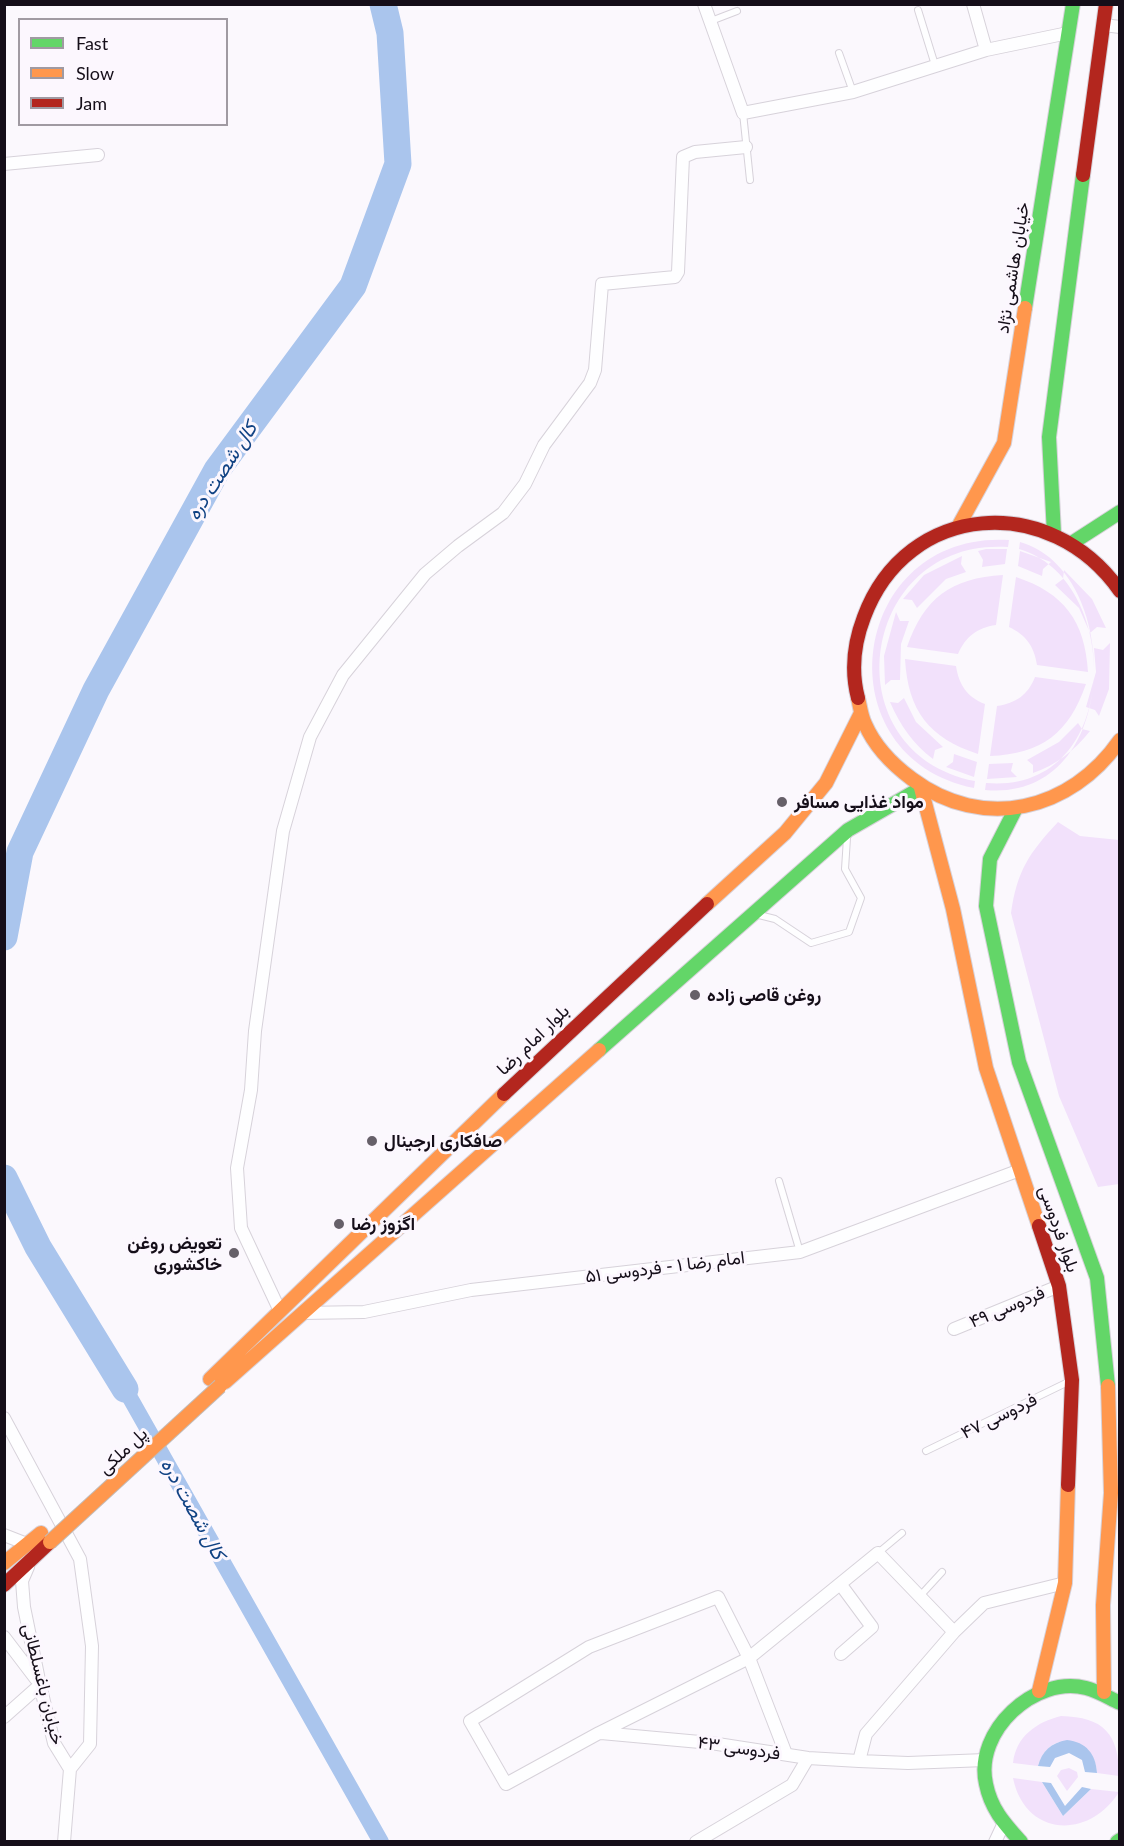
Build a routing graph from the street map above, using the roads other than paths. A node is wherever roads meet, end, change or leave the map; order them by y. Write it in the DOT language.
graph roads {
  1 [pos="704,4"];
  2 [pos="973,4"];
  3 [pos="1073,4"];
  4 [pos="1106,4"];
  5 [pos="918,10"];
  6 [pos="737,11"];
  7 [pos="711,21"];
  8 [pos="1104,25"];
  9 [pos="1119,27"];
  10 [pos="1068,33"];
  11 [pos="986,50"];
  12 [pos="839,53"];
  13 [pos="935,65"];
  14 [pos="853,92"];
  15 [pos="743,113"];
  16 [pos="746,147"];
  17 [pos="98,155"];
  18 [pos="4,164"];
  19 [pos="750,180"];
  20 [pos="1119,512"];
  21 [pos="958,527"];
  22 [pos="1054,534"];
  23 [pos="1072,543"];
  24 [pos="1119,591"];
  25 [pos="861,714"];
  26 [pos="1119,740"];
  27 [pos="921,788"];
  28 [pos="1016,808"];
  29 [pos="848,830"];
  30 [pos="752,914"];
  31 [pos="582,1041"];
  32 [pos="1020,1170"];
  33 [pos="779,1181"];
  34 [pos="800,1252"];
  35 [pos="1059,1286"];
  36 [pos="279,1309"];
  37 [pos="299,1314"];
  38 [pos="954,1329"];
  39 [pos="1072,1380"];
  40 [pos="215,1382"];
  41 [pos="1115,1415"];
  42 [pos="4,1418"];
  43 [pos="926,1451"];
  44 [pos="1115,1491"];
  45 [pos="902,1533"];
  46 [pos="4,1535"];
  47 [pos="45,1538"];
  48 [pos="27,1545"];
  49 [pos="878,1553"];
  50 [pos="30,1561"];
  51 [pos="4,1563"];
  52 [pos="942,1572"];
  53 [pos="1065,1583"];
  54 [pos="4,1585"];
  55 [pos="841,1585"];
  56 [pos="920,1597"];
  57 [pos="954,1632"];
  58 [pos="4,1637"];
  59 [pos="841,1654"];
  60 [pos="749,1658"];
  61 [pos="40,1685"];
  62 [pos="1039,1691"];
  63 [pos="1104,1692"];
  64 [pos="1119,1703"];
  65 [pos="4,1717"];
  66 [pos="599,1733"];
  67 [pos="786,1754"];
  68 [pos="808,1758"];
  69 [pos="985,1760"];
  70 [pos="859,1761"];
  71 [pos="70,1768"];
  72 [pos="1003,1825"];
  73 [pos="64,1842"];
  74 [pos="696,1842"];
  75 [pos="995,1842"];
  76 [pos="1021,1842"];
  1 -- 7 [label="street"];
  2 -- 11 [label="street"];
  3 -- 10 [label="main road, خیابان هاشمی نژاد"];
  4 -- 8 [label="main road"];
  5 -- 13 [label="lane"];
  6 -- 7 [label="lane"];
  7 -- 15 [label="street"];
  8 -- 9 [label="street"];
  8 -- 22 [label="main road"];
  10 -- 11 [label="street"];
  10 -- 21 [label="main road, خیابان هاشمی نژاد"];
  11 -- 13 [label="street"];
  12 -- 14 [label="lane"];
  13 -- 14 [label="street"];
  14 -- 15 [label="street"];
  15 -- 16 [label="lane"];
  16 -- 19 [label="lane"];
  16 -- 36 [label="street"];
  17 -- 18 [label="street"];
  20 -- 23 [label="main road"];
  21 -- 22 [label="main road"];
  21 -- 25 [label="main road"];
  22 -- 23 [label="main road"];
  23 -- 24 [label="main road"];
  25 -- 27 [label="main road"];
  25 -- 31 [label="main road, بلوار امام رضا"];
  26 -- 28 [label="main road"];
  27 -- 28 [label="main road"];
  27 -- 29 [label="main road, بلوار امام رضا"];
  27 -- 32 [label="main road, بلوار فردوسی"];
  28 -- 41 [label="main road, بلوار فردوسی"];
  29 -- 30 [label="main road, بلوار امام رضا"];
  29 -- 30 [label="lane"];
  30 -- 31 [label="main road, بلوار امام رضا"];
  31 -- 36 [label="main road, بلوار امام رضا"];
  31 -- 37 [label="main road, بلوار امام رضا"];
  32 -- 34 [label="street, امام رضا ۱ - فردوسی ۵۱"];
  32 -- 35 [label="main road, بلوار فردوسی"];
  33 -- 34 [label="lane"];
  34 -- 37 [label="street, امام رضا ۱ - فردوسی ۵۱"];
  35 -- 38 [label="street, فردوسی ۴۹"];
  35 -- 39 [label="main road, بلوار فردوسی"];
  36 -- 40 [label="main road, بلوار امام رضا"];
  37 -- 40 [label="main road, بلوار امام رضا"];
  39 -- 43 [label="lane, فردوسی ۴۷"];
  39 -- 53 [label="main road, بلوار فردوسی"];
  40 -- 47 [label="main road, پل ملکی, bridge"];
  41 -- 44 [label="main road, بلوار فردوسی"];
  42 -- 71 [label="street"];
  44 -- 63 [label="main road, بلوار فردوسی"];
  45 -- 49 [label="lane"];
  46 -- 48 [label="street"];
  47 -- 48 [label="main road"];
  47 -- 50 [label="main road"];
  48 -- 51 [label="main road"];
  49 -- 55 [label="street"];
  49 -- 56 [label="street"];
  50 -- 54 [label="main road"];
  50 -- 61 [label="street, خیابان باغسلطانی"];
  52 -- 56 [label="lane"];
  53 -- 57 [label="street"];
  53 -- 62 [label="main road, بلوار فردوسی"];
  55 -- 59 [label="street"];
  55 -- 60 [label="street"];
  56 -- 57 [label="street"];
  57 -- 70 [label="street"];
  58 -- 61 [label="street"];
  60 -- 66 [label="street"];
  60 -- 66 [label="street"];
  60 -- 67 [label="street"];
  61 -- 65 [label="street"];
  61 -- 71 [label="street, خیابان باغسلطانی"];
  62 -- 63 [label="main road"];
  62 -- 69 [label="main road"];
  63 -- 64 [label="main road"];
  66 -- 67 [label="street, فردوسی ۴۳"];
  67 -- 68 [label="street, فردوسی ۴۳"];
  68 -- 70 [label="street, فردوسی ۴۳"];
  68 -- 74 [label="street"];
  69 -- 70 [label="street, فردوسی ۴۳"];
  69 -- 72 [label="main road"];
  71 -- 73 [label="street, خیابان باغسلطانی"];
  72 -- 75 [label="street"];
  72 -- 76 [label="main road"];
}
